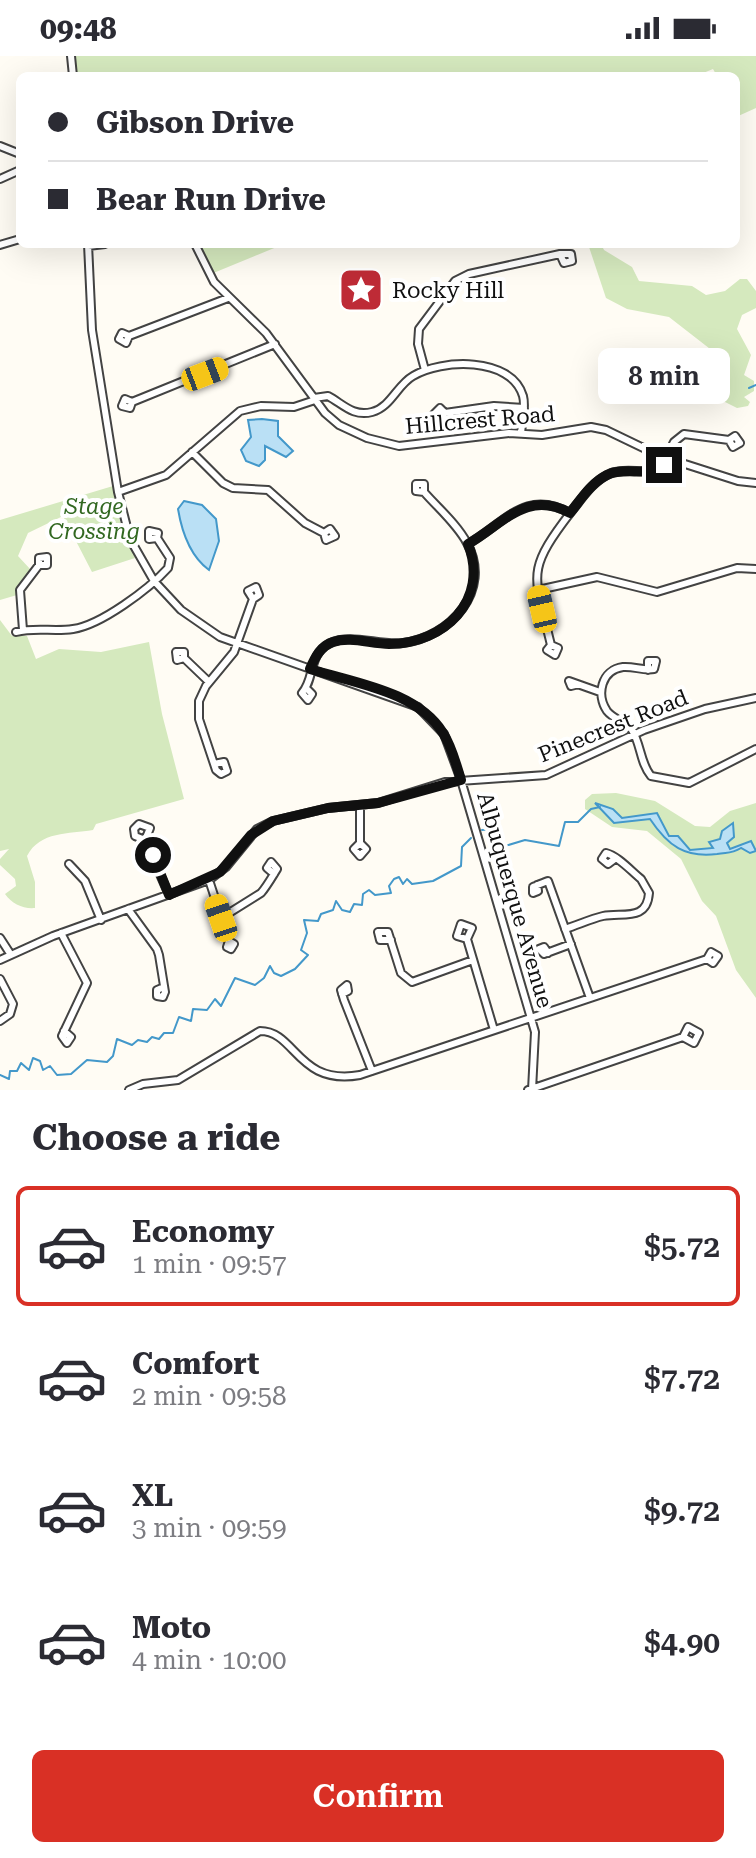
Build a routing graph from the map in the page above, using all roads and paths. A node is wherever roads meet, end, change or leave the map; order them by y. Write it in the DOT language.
graph roads {
  1 [pos="88,248"];
  2 [pos="197,248"];
  3 [pos="560,254"];
  4 [pos="228,298"];
  5 [pos="129,336"];
  6 [pos="275,344"];
  7 [pos="425,370"];
  8 [pos="314,399"];
  9 [pos="132,402"];
  10 [pos="524,408"];
  11 [pos="445,413"];
  12 [pos="521,433"];
  13 [pos="729,440"];
  14 [pos="192,452"];
  15 [pos="667,459"];
  16 [pos="756,483"];
  17 [pos="118,492"];
  18 [pos="424,492"];
  19 [pos="570,513"];
  20 [pos="324,533"];
  21 [pos="157,538"];
  22 [pos="468,544"];
  23 [pos="39,565"];
  24 [pos="756,569"];
  25 [pos="154,581"];
  26 [pos="538,590"];
  27 [pos="253,599"];
  28 [pos="237,645"];
  29 [pos="551,645"];
  30 [pos="184,658"];
  31 [pos="310,669"];
  32 [pos="648,670"];
  33 [pos="209,682"];
  34 [pos="575,685"];
  35 [pos="307,689"];
  36 [pos="600,692"];
  37 [pos="756,698"];
  38 [pos="634,734"];
  39 [pos="756,749"];
  40 [pos="214,764"];
  41 [pos="461,780"];
  42 [pos="360,806"];
  43 [pos="145,840"];
  44 [pos="360,843"];
  45 [pos="616,858"];
  46 [pos="69,864"];
  47 [pos="274,874"];
  48 [pos="209,880"];
  49 [pos="537,885"];
  50 [pos="169,895"];
  51 [pos="128,909"];
  52 [pos="221,918"];
  53 [pos="101,920"];
  54 [pos="565,929"];
  55 [pos="61,933"];
  56 [pos="0,938"];
  57 [pos="467,939"];
  58 [pos="391,940"];
  59 [pos="229,941"];
  60 [pos="571,944"];
  61 [pos="548,953"];
  62 [pos="11,955"];
  63 [pos="707,959"];
  64 [pos="0,960"];
  65 [pos="473,960"];
  66 [pos="0,979"];
  67 [pos="164,987"];
  68 [pos="342,994"];
  69 [pos="590,998"];
  70 [pos="531,1018"];
  71 [pos="0,1021"];
  72 [pos="494,1030"];
  73 [pos="64,1031"];
  74 [pos="683,1037"];
  75 [pos="372,1071"];
  76 [pos="174,1081"];
  77 [pos="129,1090"];
  78 [pos="174,1090"];
  79 [pos="531,1090"];
  1 -- 17 [label="street, Albuquerque Avenue"];
  2 -- 4 [label="street, Hillcrest Road"];
  3 -- 7 [label="street"];
  4 -- 5 [label="street"];
  4 -- 6 [label="street, Hillcrest Road"];
  6 -- 8 [label="street, Hillcrest Road"];
  6 -- 9 [label="street"];
  7 -- 8 [label="street"];
  7 -- 10 [label="street"];
  8 -- 12 [label="street, Hillcrest Road"];
  8 -- 14 [label="street"];
  10 -- 11 [label="street"];
  10 -- 12 [label="street"];
  12 -- 15 [label="street, Hillcrest Road"];
  13 -- 15 [label="street"];
  14 -- 17 [label="street"];
  14 -- 20 [label="street"];
  15 -- 16 [label="street, Hillcrest Road"];
  15 -- 19 [label="street"];
  17 -- 25 [label="street, Albuquerque Avenue"];
  18 -- 22 [label="street"];
  19 -- 22 [label="street"];
  19 -- 26 [label="street"];
  21 -- 25 [label="street"];
  22 -- 31 [label="street"];
  23 -- 25 [label="street"];
  24 -- 26 [label="street"];
  25 -- 28 [label="street, Albuquerque Avenue"];
  26 -- 29 [label="street"];
  27 -- 28 [label="street"];
  28 -- 31 [label="street, Albuquerque Avenue"];
  28 -- 33 [label="street"];
  30 -- 33 [label="street"];
  31 -- 35 [label="street"];
  31 -- 41 [label="street, Albuquerque Avenue"];
  32 -- 36 [label="street"];
  33 -- 40 [label="street"];
  34 -- 36 [label="street"];
  36 -- 38 [label="street"];
  37 -- 38 [label="street, Pinecrest Road"];
  38 -- 39 [label="street"];
  38 -- 41 [label="street, Pinecrest Road"];
  41 -- 42 [label="street, Pinecrest Road"];
  41 -- 70 [label="street, Albuquerque Avenue"];
  42 -- 44 [label="street"];
  42 -- 48 [label="street, Pinecrest Road"];
  43 -- 50 [label="street"];
  45 -- 54 [label="street"];
  46 -- 53 [label="street"];
  47 -- 52 [label="street"];
  48 -- 50 [label="street, Pinecrest Road"];
  48 -- 52 [label="street"];
  49 -- 54 [label="street"];
  50 -- 51 [label="street, Pinecrest Road"];
  51 -- 53 [label="street, Pinecrest Road"];
  51 -- 67 [label="street"];
  52 -- 59 [label="street"];
  53 -- 55 [label="street, Pinecrest Road"];
  54 -- 60 [label="street"];
  55 -- 62 [label="street, Pinecrest Road"];
  55 -- 73 [label="street"];
  56 -- 62 [label="street"];
  57 -- 65 [label="street"];
  58 -- 65 [label="street"];
  60 -- 61 [label="street"];
  60 -- 69 [label="street"];
  62 -- 64 [label="street, Pinecrest Road"];
  63 -- 69 [label="street"];
  65 -- 72 [label="street"];
  66 -- 71 [label="street"];
  68 -- 75 [label="street"];
  69 -- 70 [label="street"];
  70 -- 72 [label="street"];
  70 -- 79 [label="street, Albuquerque Avenue"];
  72 -- 75 [label="street"];
  74 -- 79 [label="street"];
  75 -- 76 [label="street"];
  76 -- 77 [label="street"];
  76 -- 78 [label="street"];
}
